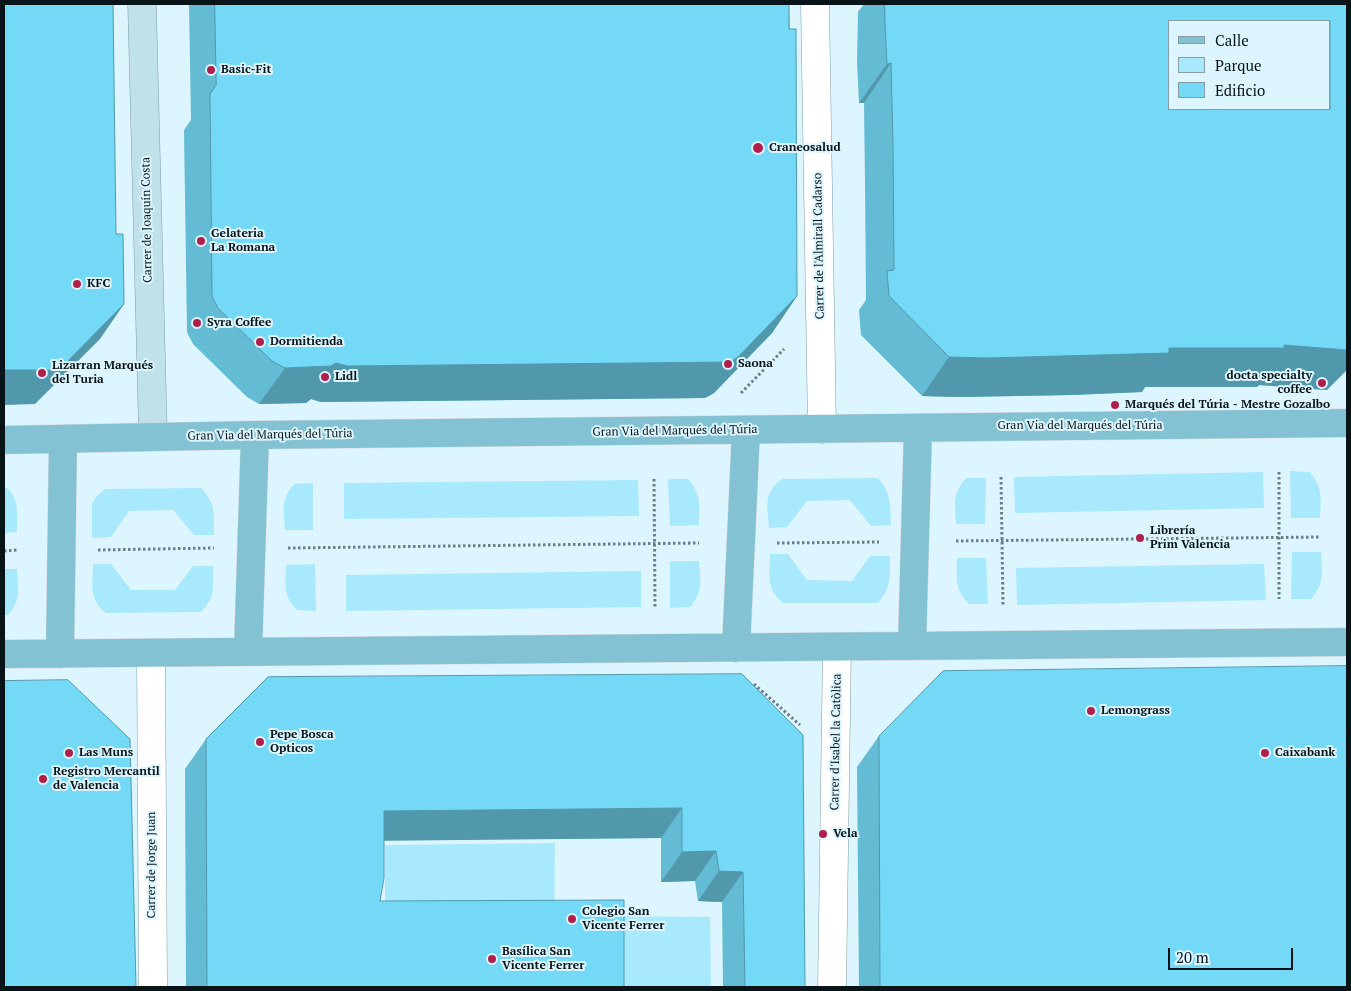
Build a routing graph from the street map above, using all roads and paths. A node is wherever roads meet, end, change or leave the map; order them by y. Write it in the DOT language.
graph roads {
  1 [pos="142,4"];
  2 [pos="815,4"];
  3 [pos="1347,424"];
  4 [pos="918,428"];
  5 [pos="822,429"];
  6 [pos="746,430"];
  7 [pos="255,435"];
  8 [pos="153,436"];
  9 [pos="63,439"];
  10 [pos="4,440"];
  11 [pos="1279,472"];
  12 [pos="1002,477"];
  13 [pos="654,479"];
  14 [pos="1321,537"];
  15 [pos="1279,538"];
  16 [pos="956,541"];
  17 [pos="1002,541"];
  18 [pos="881,542"];
  19 [pos="769,543"];
  20 [pos="654,544"];
  21 [pos="699,544"];
  22 [pos="214,548"];
  23 [pos="285,548"];
  24 [pos="4,550"];
  25 [pos="17,550"];
  26 [pos="92,550"];
  27 [pos="1279,599"];
  28 [pos="1003,605"];
  29 [pos="655,608"];
  30 [pos="1347,642"];
  31 [pos="912,646"];
  32 [pos="837,647"];
  33 [pos="736,648"];
  34 [pos="248,652"];
  35 [pos="151,653"];
  36 [pos="4,654"];
  37 [pos="60,654"];
  38 [pos="152,987"];
  39 [pos="832,987"];
  1 -- 8 [label="street, Carrer de Joaquín Costa"];
  2 -- 5 [label="street, Carrer de l'Almirall Cadarso"];
  3 -- 4 [label="main road, Gran Via del Marqués del Túria"];
  4 -- 5 [label="main road, Gran Via del Marqués del Túria"];
  4 -- 31 [label="main road"];
  5 -- 6 [label="main road, Gran Via del Marqués del Túria"];
  6 -- 7 [label="main road, Gran Via del Marqués del Túria"];
  6 -- 33 [label="main road"];
  7 -- 8 [label="main road, Gran Via del Marqués del Túria"];
  7 -- 34 [label="main road"];
  8 -- 9 [label="main road, Gran Via del Marqués del Túria"];
  9 -- 10 [label="main road, Gran Via del Marqués del Túria"];
  9 -- 37 [label="main road"];
  11 -- 15 [label="path"];
  12 -- 17 [label="path"];
  13 -- 20 [label="path"];
  14 -- 15 [label="path"];
  15 -- 17 [label="path"];
  15 -- 27 [label="path"];
  16 -- 17 [label="path"];
  17 -- 28 [label="path"];
  18 -- 19 [label="path"];
  20 -- 21 [label="path"];
  20 -- 23 [label="path"];
  20 -- 29 [label="path"];
  22 -- 26 [label="path"];
  24 -- 25 [label="path"];
  30 -- 31 [label="main road"];
  31 -- 32 [label="main road"];
  32 -- 33 [label="main road"];
  32 -- 39 [label="street, Carrer d'Isabel la Catòlica"];
  33 -- 34 [label="main road"];
  34 -- 35 [label="main road"];
  35 -- 37 [label="main road"];
  35 -- 38 [label="street, Carrer de Jorge Juan"];
  36 -- 37 [label="main road"];
}
